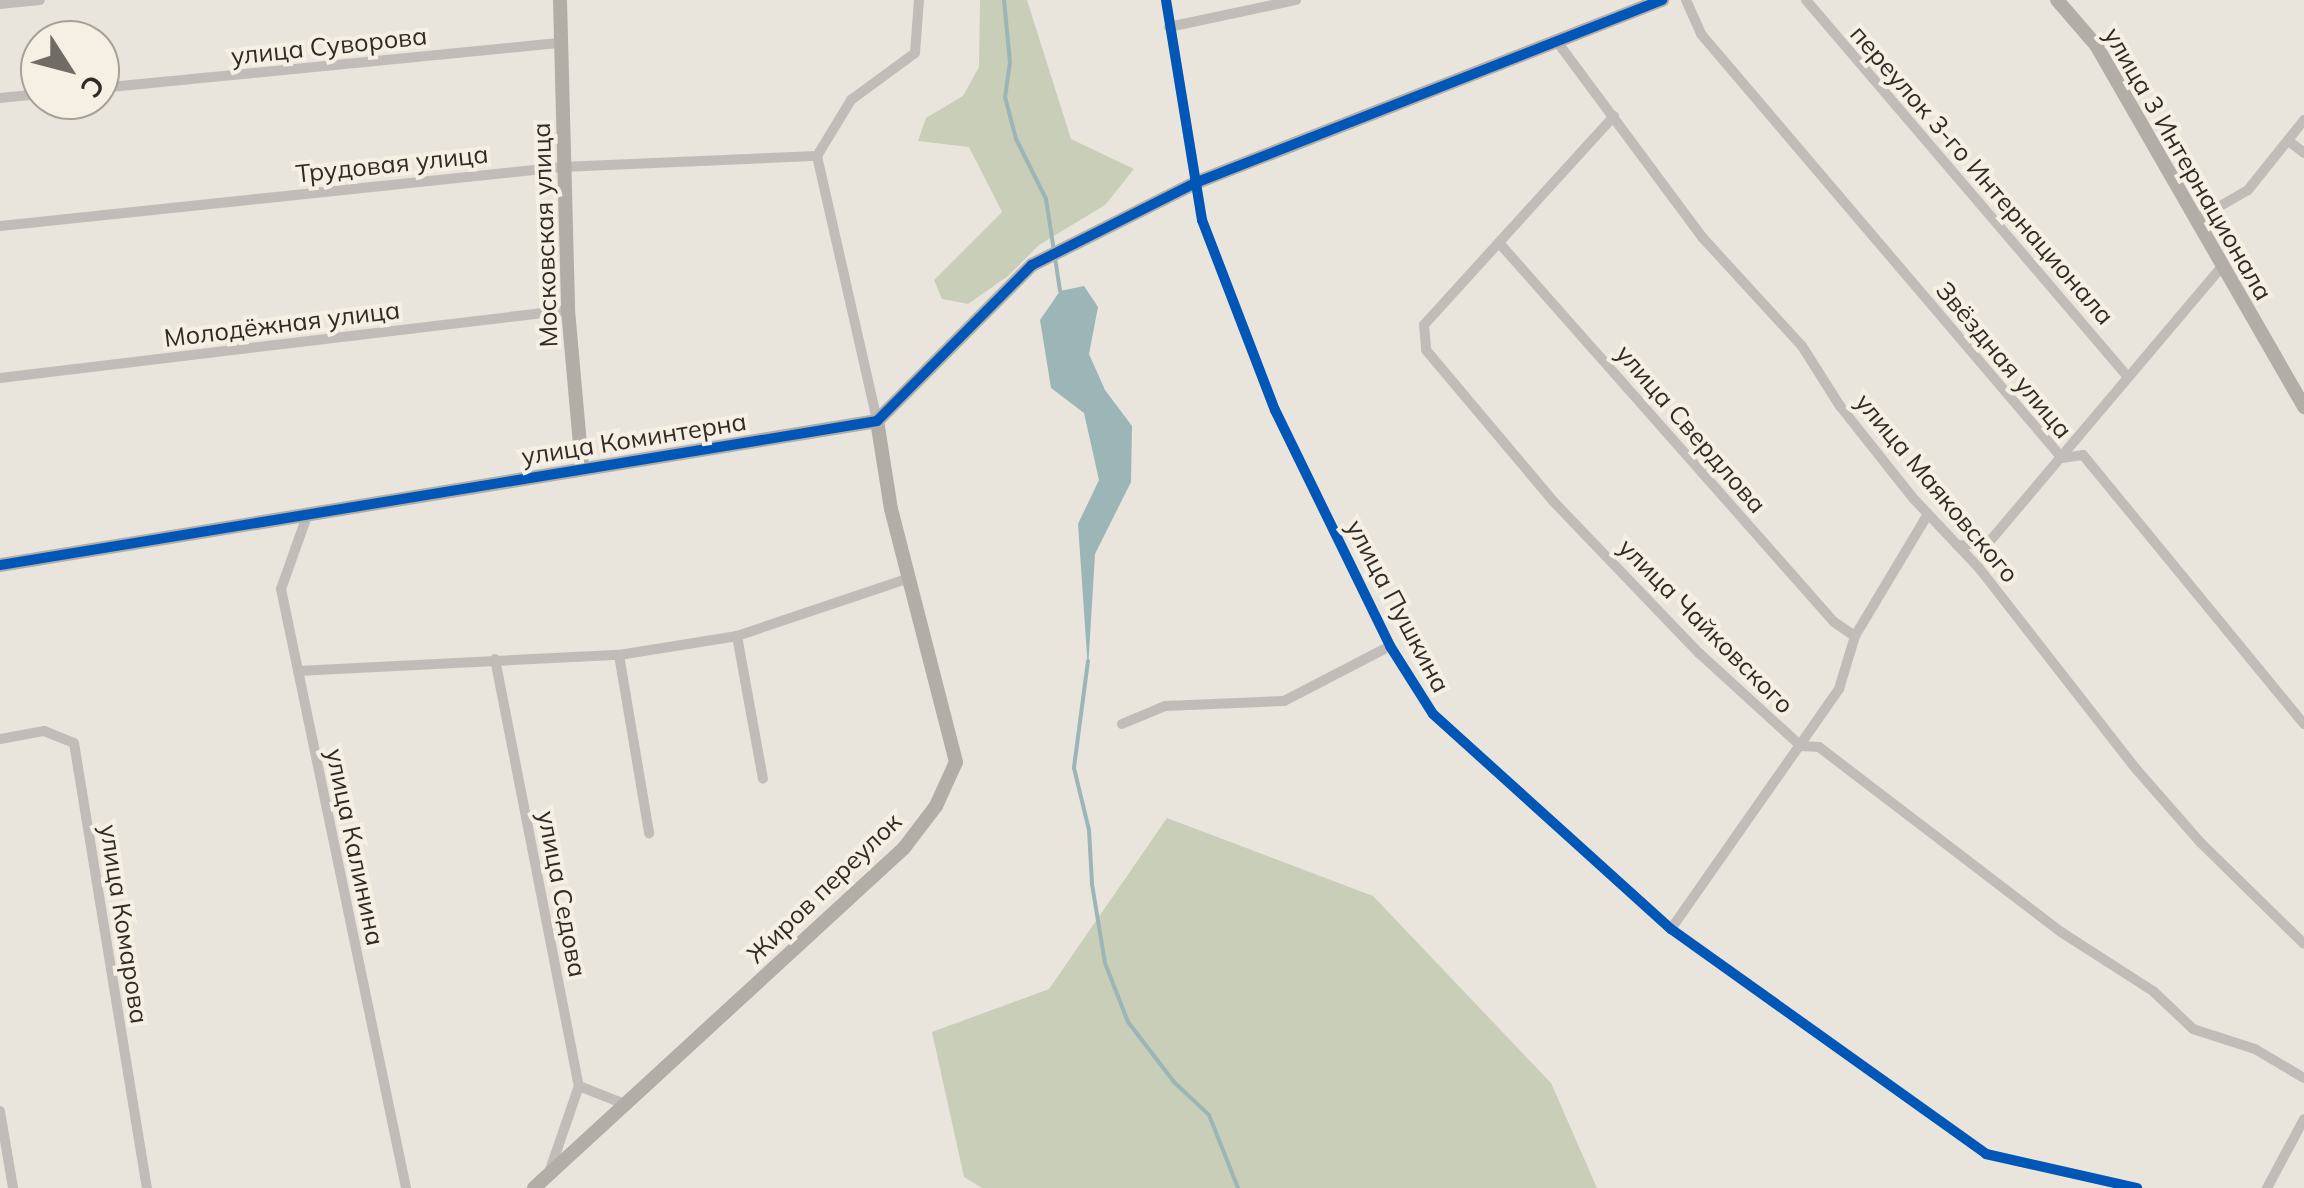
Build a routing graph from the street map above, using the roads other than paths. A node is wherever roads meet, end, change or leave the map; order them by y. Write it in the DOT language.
graph roads {
  1 [pos="40,0"];
  2 [pos="560,0"];
  3 [pos="919,0"];
  4 [pos="1166,0"];
  5 [pos="1296,0"];
  6 [pos="1662,0"];
  7 [pos="1686,0"];
  8 [pos="1806,0"];
  9 [pos="2058,0"];
  10 [pos="0,4"];
  11 [pos="1169,27"];
  12 [pos="1558,42"];
  13 [pos="561,43"];
  14 [pos="120,86"];
  15 [pos="1614,116"];
  16 [pos="2304,120"];
  17 [pos="2290,142"];
  18 [pos="2304,154"];
  19 [pos="817,156"];
  20 [pos="562,167"];
  21 [pos="1195,182"];
  22 [pos="2196,220"];
  23 [pos="0,226"];
  24 [pos="1501,244"];
  25 [pos="2222,266"];
  26 [pos="568,310"];
  27 [pos="2127,376"];
  28 [pos="0,378"];
  29 [pos="2303,402"];
  30 [pos="877,421"];
  31 [pos="2062,458"];
  32 [pos="582,467"];
  33 [pos="1928,514"];
  34 [pos="306,516"];
  35 [pos="1958,546"];
  36 [pos="0,566"];
  37 [pos="909,578"];
  38 [pos="738,636"];
  39 [pos="1854,636"];
  40 [pos="1390,646"];
  41 [pos="619,655"];
  42 [pos="496,659"];
  43 [pos="298,671"];
  44 [pos="1122,724"];
  45 [pos="2304,724"];
  46 [pos="0,738"];
  47 [pos="1800,746"];
  48 [pos="763,778"];
  49 [pos="649,833"];
  50 [pos="1671,929"];
  51 [pos="2304,944"];
  52 [pos="2304,1078"];
  53 [pos="579,1086"];
  54 [pos="627,1105"];
  55 [pos="0,1112"];
  56 [pos="2304,1119"];
  57 [pos="549,1175"];
  58 [pos="13,1188"];
  59 [pos="147,1188"];
  60 [pos="406,1188"];
  61 [pos="534,1188"];
  62 [pos="2137,1188"];
  63 [pos="2268,1188"];
  1 -- 10 [label="street"];
  2 -- 13 [label="street, Московская улица"];
  3 -- 19 [label="street"];
  4 -- 11 [label="street, улица Пушкина"];
  5 -- 11 [label="street"];
  6 -- 12 [label="street"];
  7 -- 31 [label="street, Звёздная улица"];
  8 -- 27 [label="street, переулок 3-го Интернационала"];
  9 -- 22 [label="street, улица 3 Интернационала"];
  11 -- 21 [label="street, улица Пушкина"];
  12 -- 15 [label="street, улица Маяковского"];
  12 -- 21 [label="street"];
  13 -- 14 [label="street, улица Суворова"];
  13 -- 20 [label="street, Московская улица"];
  15 -- 24 [label="street, улица Чайковского"];
  15 -- 33 [label="street, улица Маяковского"];
  16 -- 17 [label="street"];
  17 -- 18 [label="street"];
  17 -- 22 [label="street"];
  19 -- 20 [label="street, Трудовая улица"];
  19 -- 30 [label="street"];
  20 -- 23 [label="street, Трудовая улица"];
  20 -- 26 [label="street, Московская улица"];
  21 -- 30 [label="street"];
  21 -- 40 [label="street, улица Пушкина"];
  22 -- 25 [label="street, улица 3 Интернационала"];
  24 -- 39 [label="street, улица Свердлова"];
  24 -- 47 [label="street, улица Чайковского"];
  25 -- 27 [label="street"];
  25 -- 29 [label="street, улица 3 Интернационала"];
  26 -- 28 [label="street, Молодёжная улица"];
  26 -- 32 [label="street, Московская улица"];
  27 -- 31 [label="street"];
  30 -- 32 [label="street, улица Коминтерна"];
  30 -- 37 [label="street, Жиров переулок"];
  31 -- 35 [label="street"];
  31 -- 45 [label="street, Звёздная улица"];
  32 -- 34 [label="street, улица Коминтерна"];
  33 -- 35 [label="street, улица Маяковского"];
  33 -- 39 [label="street"];
  34 -- 36 [label="street, улица Коминтерна"];
  34 -- 43 [label="street, улица Калинина"];
  35 -- 51 [label="street, улица Маяковского"];
  37 -- 38 [label="street"];
  37 -- 54 [label="street, Жиров переулок"];
  38 -- 41 [label="street"];
  38 -- 48 [label="street"];
  39 -- 47 [label="street"];
  40 -- 44 [label="street"];
  40 -- 50 [label="street, улица Пушкина"];
  41 -- 42 [label="street"];
  41 -- 49 [label="street"];
  42 -- 43 [label="street"];
  42 -- 53 [label="street, улица Седова"];
  43 -- 60 [label="street, улица Калинина"];
  46 -- 59 [label="street, улица Комарова"];
  47 -- 50 [label="street"];
  47 -- 52 [label="street, улица Чайковского"];
  50 -- 62 [label="street, улица Пушкина"];
  53 -- 54 [label="street"];
  53 -- 57 [label="street"];
  54 -- 57 [label="street, Жиров переулок"];
  55 -- 58 [label="street"];
  56 -- 63 [label="street"];
  57 -- 61 [label="street, Жиров переулок"];
}
